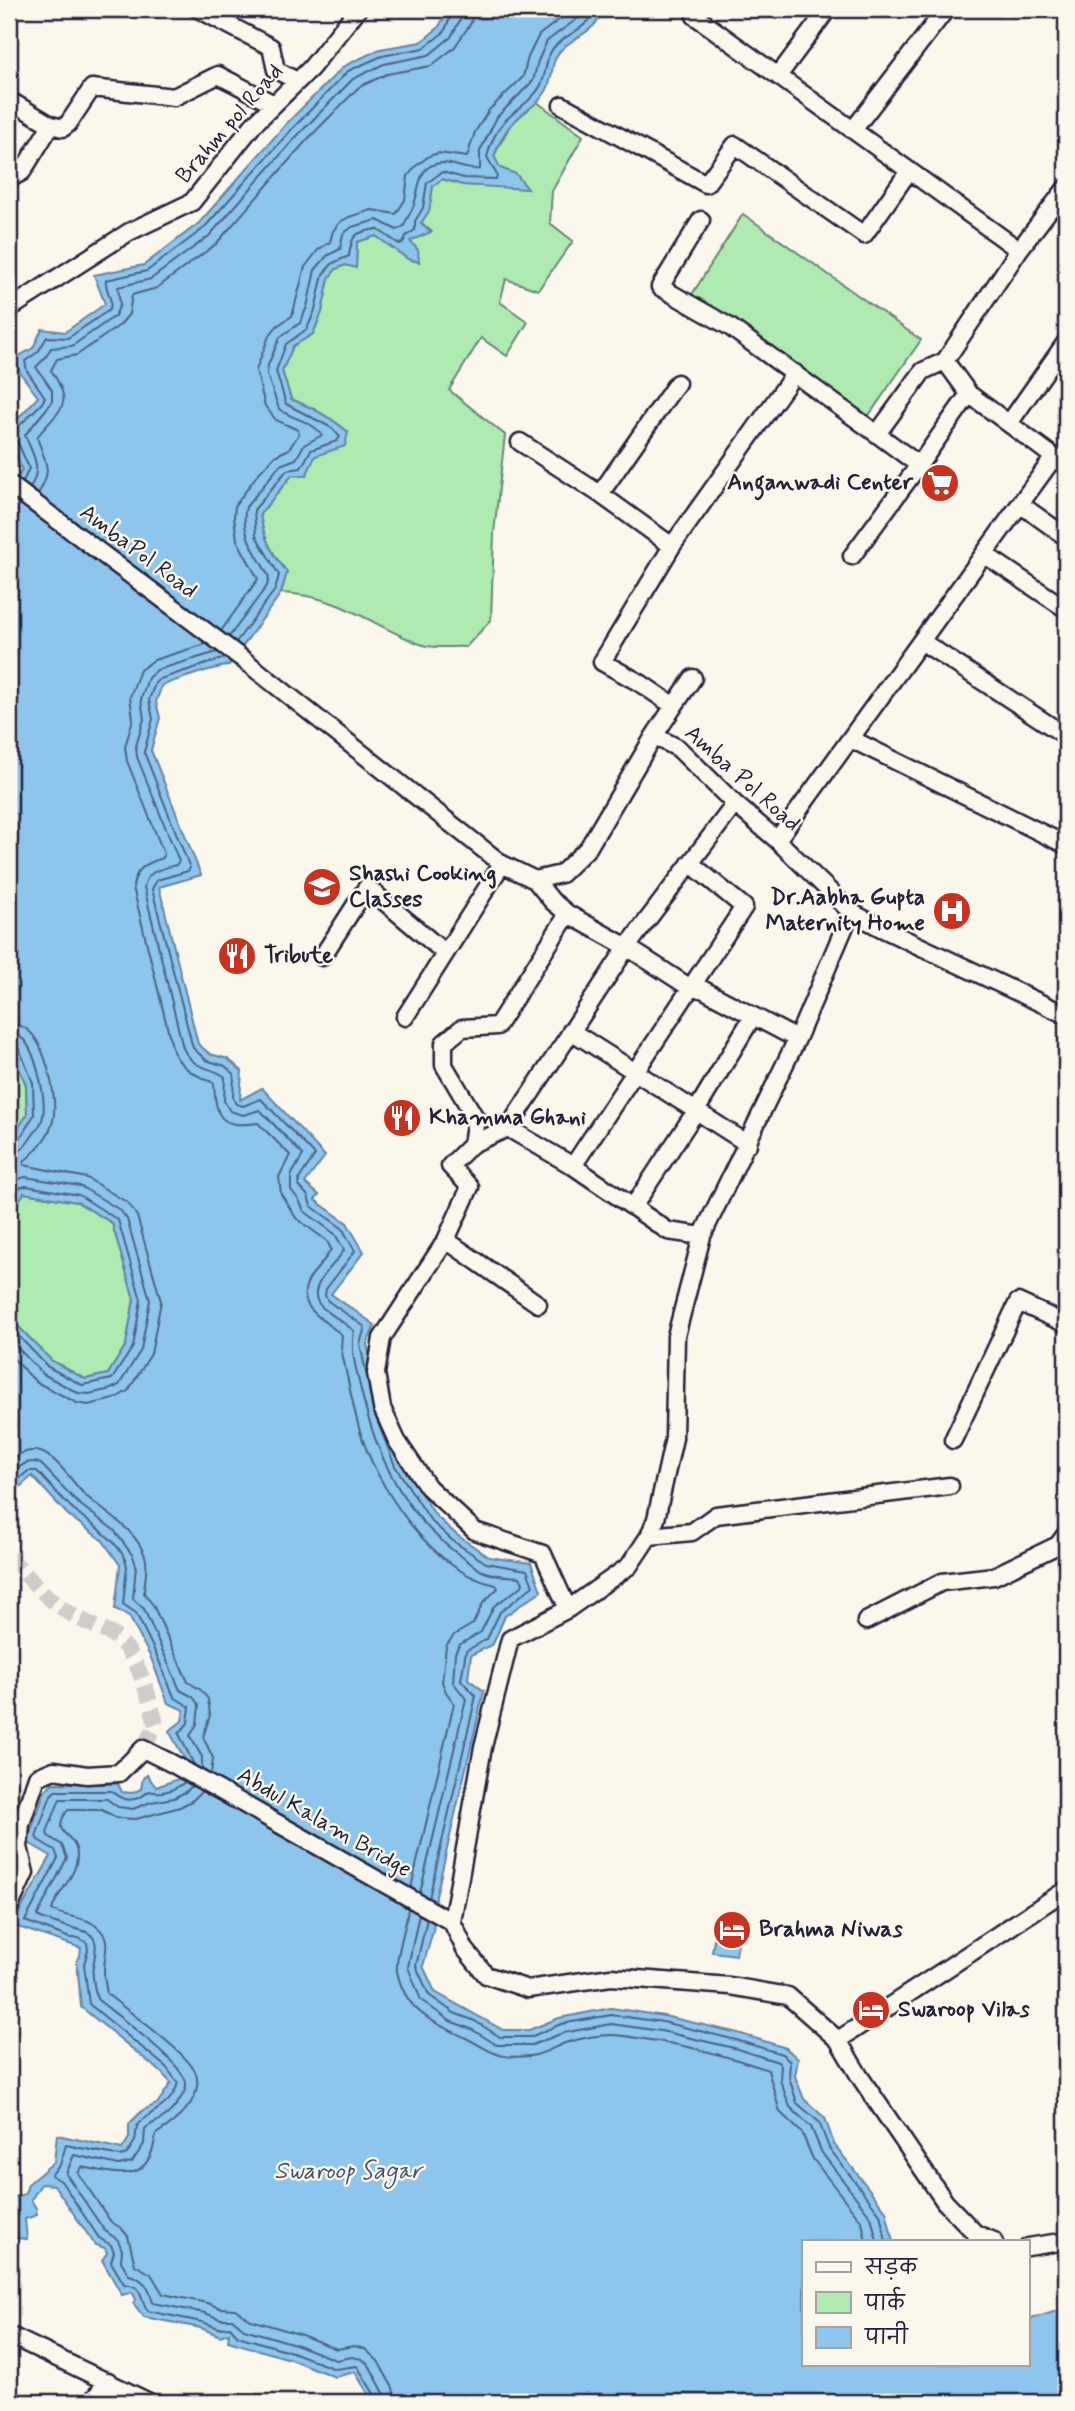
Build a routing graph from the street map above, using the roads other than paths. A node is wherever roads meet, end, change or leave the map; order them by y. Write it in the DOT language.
graph roads {
  1 [pos="198,9"];
  2 [pos="358,9"];
  3 [pos="828,9"];
  4 [pos="946,9"];
  5 [pos="693,11"];
  6 [pos="778,76"];
  7 [pos="297,81"];
  8 [pos="9,100"];
  9 [pos="274,104"];
  10 [pos="562,105"];
  11 [pos="51,125"];
  12 [pos="853,130"];
  13 [pos="909,171"];
  14 [pos="9,179"];
  15 [pos="1064,196"];
  16 [pos="701,219"];
  17 [pos="1019,250"];
  18 [pos="9,309"];
  19 [pos="1066,342"];
  20 [pos="945,360"];
  21 [pos="794,373"];
  22 [pos="677,383"];
  23 [pos="969,394"];
  24 [pos="1010,422"];
  25 [pos="877,434"];
  26 [pos="520,442"];
  27 [pos="1060,461"];
  28 [pos="919,465"];
  29 [pos="9,484"];
  30 [pos="600,494"];
  31 [pos="1020,504"];
  32 [pos="1066,537"];
  33 [pos="672,546"];
  34 [pos="984,554"];
  35 [pos="852,556"];
  36 [pos="1066,608"];
  37 [pos="921,641"];
  38 [pos="693,678"];
  39 [pos="674,706"];
  40 [pos="654,736"];
  41 [pos="1066,736"];
  42 [pos="851,739"];
  43 [pos="735,804"];
  44 [pos="777,840"];
  45 [pos="1066,845"];
  46 [pos="690,863"];
  47 [pos="502,864"];
  48 [pos="535,880"];
  49 [pos="851,912"];
  50 [pos="568,915"];
  51 [pos="627,947"];
  52 [pos="444,953"];
  53 [pos="322,957"];
  54 [pos="690,988"];
  55 [pos="1066,1015"];
  56 [pos="753,1016"];
  57 [pos="405,1017"];
  58 [pos="571,1031"];
  59 [pos="797,1039"];
  60 [pos="635,1071"];
  61 [pos="696,1111"];
  62 [pos="508,1128"];
  63 [pos="472,1144"];
  64 [pos="748,1144"];
  65 [pos="573,1166"];
  66 [pos="634,1207"];
  67 [pos="702,1236"];
  68 [pos="446,1240"];
  69 [pos="538,1304"];
  70 [pos="1066,1324"];
  71 [pos="953,1440"];
  72 [pos="950,1486"];
  73 [pos="1066,1534"];
  74 [pos="649,1536"];
  75 [pos="568,1609"];
  76 [pos="866,1621"];
  77 [pos="1066,1890"];
  78 [pos="9,1908"];
  79 [pos="452,1922"];
  80 [pos="838,2040"];
  81 [pos="991,2240"];
  82 [pos="1066,2241"];
  83 [pos="1030,2247"];
  84 [pos="9,2335"];
  85 [pos="108,2381"];
  86 [pos="145,2401"];
  87 [pos="92,2402"];
  1 -- 7 [label="street"];
  2 -- 7 [label="street, Brahm pol Road"];
  3 -- 6 [label="street"];
  4 -- 12 [label="street"];
  5 -- 6 [label="street"];
  6 -- 12 [label="street"];
  7 -- 9 [label="street, Brahm pol Road"];
  8 -- 11 [label="street"];
  9 -- 11 [label="street"];
  9 -- 18 [label="street, Brahm pol Road"];
  10 -- 13 [label="street"];
  11 -- 14 [label="street"];
  12 -- 13 [label="street"];
  13 -- 17 [label="street"];
  15 -- 17 [label="street"];
  16 -- 21 [label="street"];
  17 -- 20 [label="street"];
  19 -- 24 [label="street"];
  20 -- 23 [label="street"];
  20 -- 25 [label="street"];
  21 -- 25 [label="street"];
  21 -- 33 [label="street"];
  22 -- 30 [label="street"];
  23 -- 24 [label="street"];
  23 -- 28 [label="street"];
  24 -- 27 [label="street"];
  25 -- 28 [label="street"];
  26 -- 30 [label="street"];
  27 -- 31 [label="street"];
  28 -- 35 [label="street"];
  29 -- 47 [label="street, AmbaPol Road"];
  30 -- 33 [label="street"];
  31 -- 32 [label="street"];
  31 -- 34 [label="street"];
  33 -- 39 [label="street"];
  34 -- 36 [label="street"];
  34 -- 37 [label="street"];
  37 -- 41 [label="street"];
  37 -- 42 [label="street"];
  38 -- 39 [label="street"];
  39 -- 40 [label="street"];
  40 -- 43 [label="street, Amba Pol Road"];
  40 -- 48 [label="street, Amba Pol Road"];
  42 -- 44 [label="street"];
  42 -- 45 [label="street"];
  43 -- 44 [label="street, Amba Pol Road"];
  43 -- 46 [label="street"];
  44 -- 49 [label="street, Amba Pol Road"];
  46 -- 51 [label="street"];
  46 -- 54 [label="street"];
  47 -- 48 [label="street"];
  47 -- 52 [label="street"];
  48 -- 50 [label="street"];
  49 -- 55 [label="street, Amba Pol Road"];
  49 -- 59 [label="street"];
  50 -- 51 [label="street"];
  50 -- 63 [label="street"];
  51 -- 54 [label="street"];
  51 -- 58 [label="street"];
  52 -- 53 [label="street"];
  52 -- 57 [label="street"];
  54 -- 56 [label="street"];
  54 -- 60 [label="street"];
  56 -- 59 [label="street"];
  56 -- 61 [label="street"];
  58 -- 60 [label="street"];
  58 -- 62 [label="street"];
  59 -- 64 [label="street"];
  60 -- 61 [label="street"];
  60 -- 65 [label="street"];
  61 -- 64 [label="street"];
  61 -- 66 [label="street"];
  62 -- 63 [label="street"];
  62 -- 65 [label="street"];
  63 -- 68 [label="street"];
  64 -- 67 [label="street"];
  65 -- 66 [label="street"];
  66 -- 67 [label="street"];
  67 -- 74 [label="street"];
  68 -- 69 [label="street"];
  68 -- 75 [label="street"];
  70 -- 71 [label="street"];
  72 -- 74 [label="street"];
  73 -- 76 [label="street"];
  74 -- 75 [label="street"];
  75 -- 79 [label="street"];
  77 -- 80 [label="street"];
  78 -- 79 [label="street, Abdul Kalam Bridge"];
  79 -- 80 [label="street"];
  80 -- 81 [label="street"];
  82 -- 83 [label="street"];
  84 -- 85 [label="street"];
  85 -- 86 [label="street"];
  85 -- 87 [label="street"];
}
